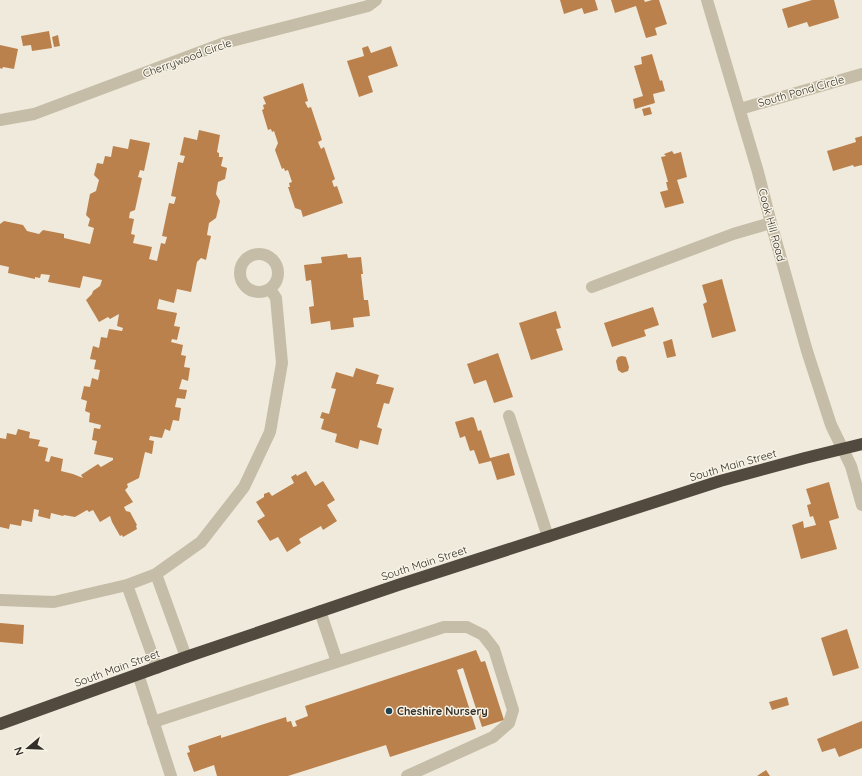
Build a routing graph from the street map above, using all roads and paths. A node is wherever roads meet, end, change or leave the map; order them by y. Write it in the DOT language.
graph roads {
  1 [pos="376,0"];
  2 [pos="707,0"];
  3 [pos="862,74"];
  4 [pos="740,109"];
  5 [pos="0,120"];
  6 [pos="771,223"];
  7 [pos="592,287"];
  8 [pos="270,289"];
  9 [pos="509,416"];
  10 [pos="862,444"];
  11 [pos="842,448"];
  12 [pos="859,484"];
  13 [pos="862,505"];
  14 [pos="548,537"];
  15 [pos="156,574"];
  16 [pos="127,585"];
  17 [pos="0,600"];
  18 [pos="320,611"];
  19 [pos="186,657"];
  20 [pos="337,662"];
  21 [pos="157,668"];
  22 [pos="138,674"];
  23 [pos="153,722"];
  24 [pos="0,724"];
  25 [pos="171,776"];
  26 [pos="407,776"];
  1 -- 5 [label="street, Cherrywood Circle"];
  2 -- 4 [label="street, Cook Hill Road"];
  3 -- 4 [label="street, South Pond Circle"];
  4 -- 6 [label="street, Cook Hill Road"];
  6 -- 7 [label="street"];
  6 -- 11 [label="street, Cook Hill Road"];
  8 -- 15 [label="street"];
  9 -- 14 [label="street"];
  10 -- 11 [label="highway, South Main Street"];
  11 -- 12 [label="street, Cook Hill Road"];
  11 -- 14 [label="highway, South Main Street"];
  12 -- 13 [label="street, Cook Hill Road"];
  14 -- 18 [label="highway, South Main Street"];
  15 -- 16 [label="street"];
  15 -- 19 [label="street"];
  16 -- 17 [label="street"];
  16 -- 21 [label="street"];
  18 -- 19 [label="highway, South Main Street"];
  18 -- 20 [label="street"];
  19 -- 21 [label="highway, South Main Street"];
  20 -- 23 [label="street"];
  20 -- 26 [label="street"];
  21 -- 22 [label="highway, South Main Street"];
  22 -- 23 [label="street"];
  22 -- 24 [label="highway, South Main Street"];
  23 -- 25 [label="street"];
}
